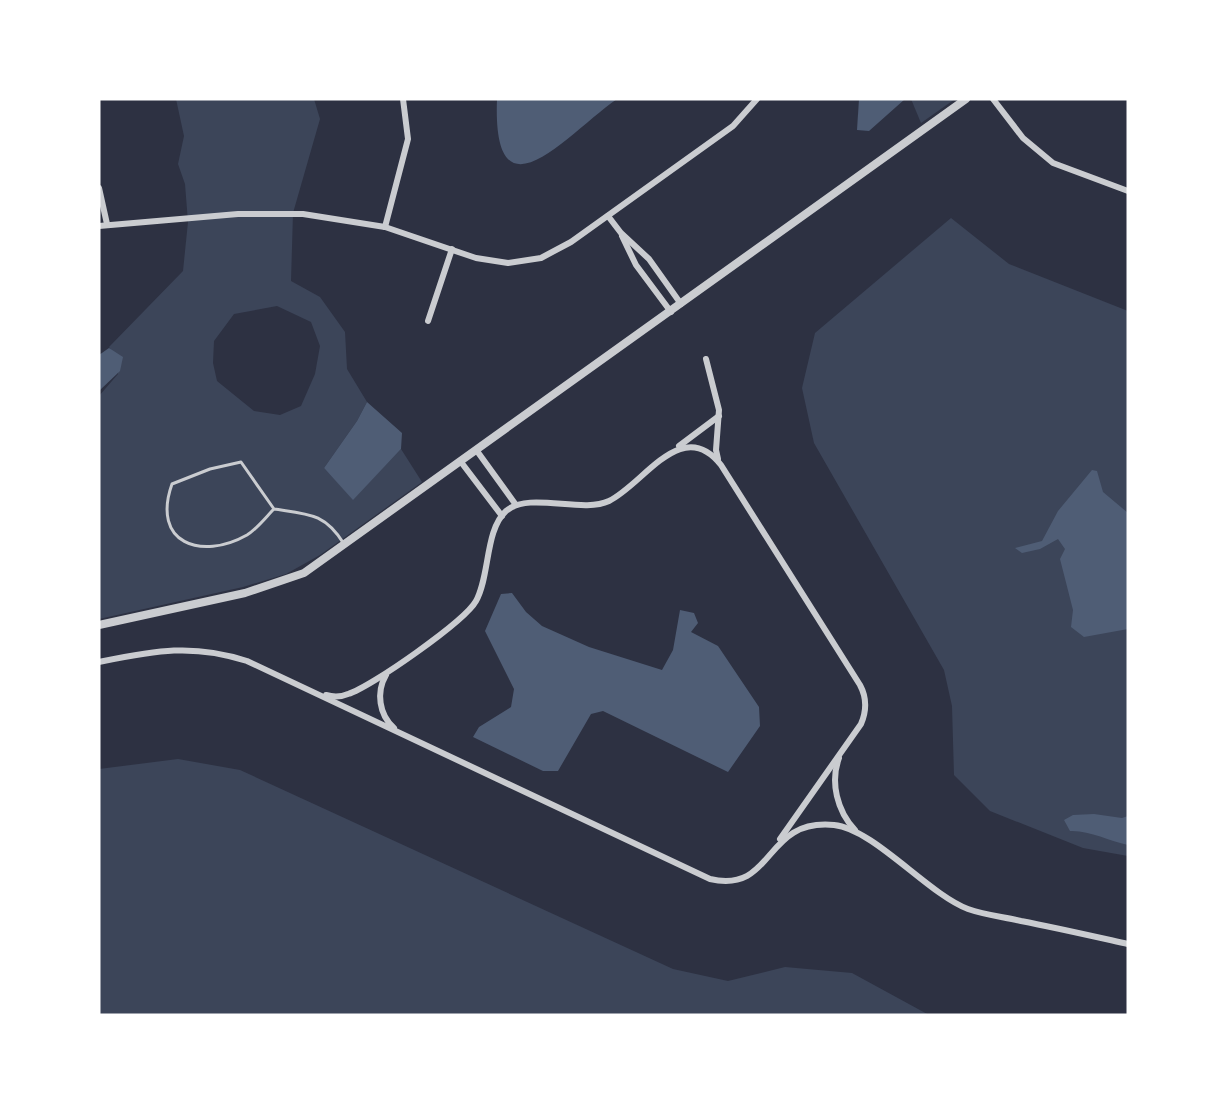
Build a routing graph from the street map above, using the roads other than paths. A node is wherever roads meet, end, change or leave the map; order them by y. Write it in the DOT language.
graph roads {
  1 [pos="403,99"];
  2 [pos="757,99"];
  3 [pos="966,99"];
  4 [pos="993,99"];
  5 [pos="99,188"];
  6 [pos="1128,191"];
  7 [pos="608,216"];
  8 [pos="107,224"];
  9 [pos="99,226"];
  10 [pos="385,227"];
  11 [pos="621,233"];
  12 [pos="452,249"];
  13 [pos="681,304"];
  14 [pos="671,312"];
  15 [pos="428,321"];
  16 [pos="706,359"];
  17 [pos="719,416"];
  18 [pos="477,451"];
  19 [pos="673,451"];
  20 [pos="462,462"];
  21 [pos="721,465"];
  22 [pos="516,505"];
  23 [pos="274,509"];
  24 [pos="502,516"];
  25 [pos="345,545"];
  26 [pos="99,625"];
  27 [pos="99,662"];
  28 [pos="387,672"];
  29 [pos="314,692"];
  30 [pos="399,733"];
  31 [pos="846,746"];
  32 [pos="859,834"];
  33 [pos="771,851"];
  34 [pos="1128,944"];
  1 -- 10 [label="street"];
  2 -- 7 [label="street"];
  3 -- 13 [label="street"];
  4 -- 6 [label="street"];
  5 -- 8 [label="street"];
  7 -- 11 [label="street"];
  7 -- 12 [label="street"];
  8 -- 9 [label="street"];
  8 -- 10 [label="street"];
  10 -- 12 [label="street"];
  11 -- 13 [label="street"];
  11 -- 14 [label="street"];
  12 -- 15 [label="street"];
  13 -- 14 [label="street"];
  14 -- 18 [label="street"];
  16 -- 17 [label="street"];
  17 -- 19 [label="street"];
  17 -- 21 [label="street"];
  18 -- 20 [label="street"];
  18 -- 22 [label="street"];
  19 -- 21 [label="street"];
  19 -- 22 [label="street"];
  20 -- 24 [label="street"];
  20 -- 25 [label="street"];
  21 -- 31 [label="street"];
  22 -- 24 [label="street"];
  23 -- 23 [label="lane"];
  23 -- 25 [label="lane"];
  24 -- 28 [label="street"];
  25 -- 26 [label="street"];
  27 -- 29 [label="street"];
  28 -- 29 [label="street"];
  28 -- 30 [label="street"];
  29 -- 30 [label="street"];
  30 -- 33 [label="street"];
  31 -- 32 [label="street"];
  31 -- 33 [label="street"];
  32 -- 33 [label="street"];
  32 -- 34 [label="street"];
}
